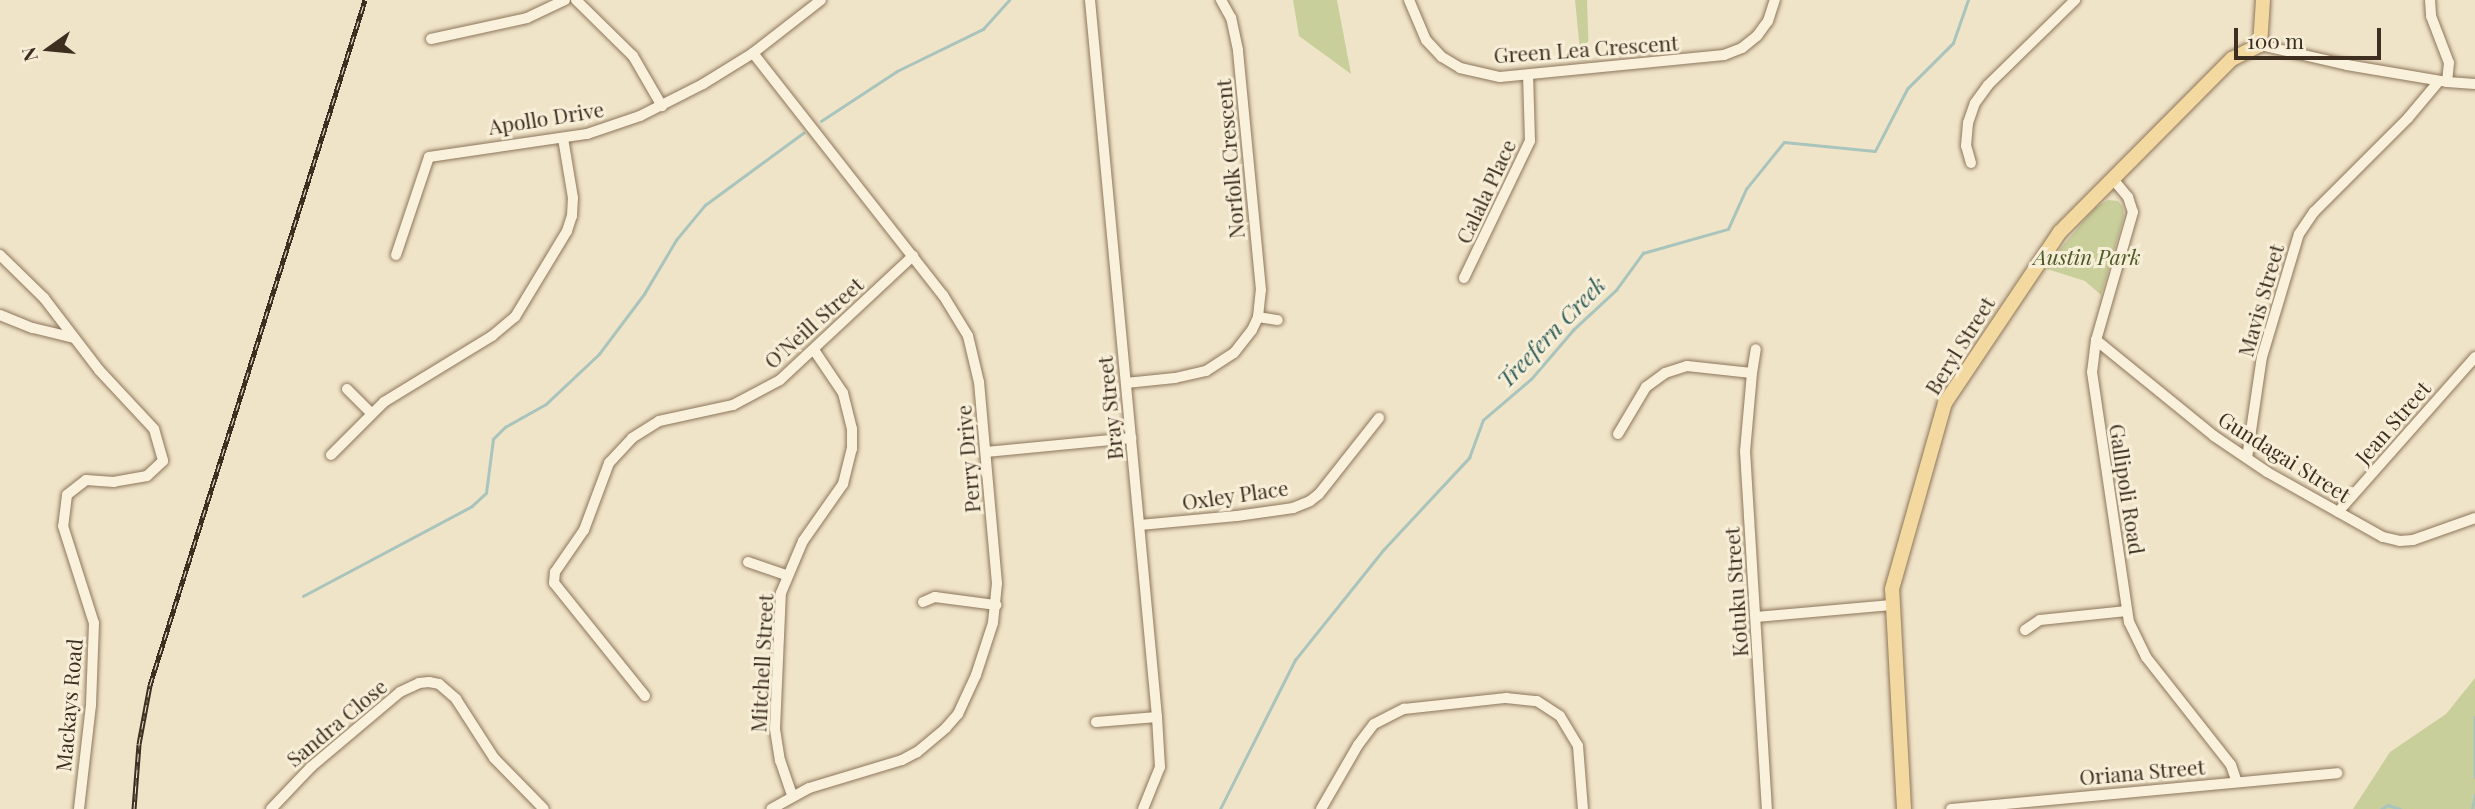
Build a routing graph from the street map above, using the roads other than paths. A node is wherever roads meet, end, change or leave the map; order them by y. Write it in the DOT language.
graph roads {
  1 [pos="565,0"];
  2 [pos="576,0"];
  3 [pos="821,0"];
  4 [pos="1090,0"];
  5 [pos="1221,0"];
  6 [pos="1409,0"];
  7 [pos="1775,0"];
  8 [pos="2075,0"];
  9 [pos="2263,0"];
  10 [pos="2430,0"];
  11 [pos="431,39"];
  12 [pos="2260,45"];
  13 [pos="753,53"];
  14 [pos="1528,75"];
  15 [pos="2443,81"];
  16 [pos="2475,83"];
  17 [pos="662,106"];
  18 [pos="563,138"];
  19 [pos="1971,163"];
  20 [pos="2112,178"];
  21 [pos="0,255"];
  22 [pos="396,255"];
  23 [pos="913,256"];
  24 [pos="1464,278"];
  25 [pos="0,315"];
  26 [pos="1258,317"];
  27 [pos="1278,320"];
  28 [pos="74,338"];
  29 [pos="2096,340"];
  30 [pos="1756,349"];
  31 [pos="814,350"];
  32 [pos="2475,357"];
  33 [pos="1752,373"];
  34 [pos="1126,383"];
  35 [pos="347,389"];
  36 [pos="372,414"];
  37 [pos="1379,418"];
  38 [pos="1618,434"];
  39 [pos="1131,438"];
  40 [pos="986,452"];
  41 [pos="331,456"];
  42 [pos="2247,458"];
  43 [pos="2338,512"];
  44 [pos="2475,518"];
  45 [pos="1140,525"];
  46 [pos="748,562"];
  47 [pos="786,575"];
  48 [pos="923,602"];
  49 [pos="1891,604"];
  50 [pos="996,605"];
  51 [pos="2127,611"];
  52 [pos="1756,617"];
  53 [pos="2025,630"];
  54 [pos="645,696"];
  55 [pos="1157,717"];
  56 [pos="1096,722"];
  57 [pos="2337,773"];
  58 [pos="2237,782"];
  59 [pos="792,795"];
  60 [pos="79,809"];
  61 [pos="271,809"];
  62 [pos="544,809"];
  63 [pos="771,809"];
  64 [pos="1143,809"];
  65 [pos="1321,809"];
  66 [pos="1583,809"];
  67 [pos="1768,809"];
  68 [pos="1904,809"];
  69 [pos="1951,809"];
  1 -- 11 [label="street"];
  2 -- 17 [label="street"];
  3 -- 13 [label="street, Apollo Drive"];
  4 -- 34 [label="street, Bray Street"];
  5 -- 26 [label="street, Norfolk Crescent"];
  6 -- 14 [label="street, Green Lea Crescent"];
  7 -- 14 [label="street, Green Lea Crescent"];
  8 -- 19 [label="street"];
  9 -- 12 [label="main road"];
  10 -- 15 [label="street"];
  12 -- 15 [label="street"];
  12 -- 20 [label="main road, Beryl Street"];
  13 -- 17 [label="street, Apollo Drive"];
  13 -- 23 [label="street, Perry Drive"];
  14 -- 24 [label="street, Calala Place"];
  15 -- 16 [label="street"];
  15 -- 42 [label="street, Mavis Street"];
  17 -- 18 [label="street, Apollo Drive"];
  18 -- 22 [label="street, Apollo Drive"];
  18 -- 36 [label="street"];
  20 -- 29 [label="street, Gallipoli Road"];
  20 -- 49 [label="main road, Beryl Street"];
  21 -- 28 [label="street"];
  23 -- 31 [label="street, O'Neill Street"];
  23 -- 40 [label="street, Perry Drive"];
  25 -- 28 [label="street"];
  26 -- 27 [label="street"];
  26 -- 34 [label="street, Norfolk Crescent"];
  28 -- 60 [label="street, Mackays Road"];
  29 -- 42 [label="street, Gundagai Street"];
  29 -- 51 [label="street, Gallipoli Road"];
  30 -- 33 [label="street, Kotuku Street"];
  31 -- 47 [label="street, Mitchell Street"];
  31 -- 54 [label="street, O'Neill Street"];
  32 -- 43 [label="street, Jean Street"];
  33 -- 38 [label="street"];
  33 -- 52 [label="street, Kotuku Street"];
  34 -- 39 [label="street, Bray Street"];
  35 -- 36 [label="street"];
  36 -- 41 [label="street"];
  37 -- 45 [label="street, Oxley Place"];
  39 -- 40 [label="street"];
  39 -- 45 [label="street, Bray Street"];
  40 -- 50 [label="street, Perry Drive"];
  42 -- 43 [label="street, Gundagai Street"];
  43 -- 44 [label="street, Gundagai Street"];
  45 -- 55 [label="street, Bray Street"];
  46 -- 47 [label="street"];
  47 -- 59 [label="street, Mitchell Street"];
  48 -- 50 [label="street"];
  49 -- 52 [label="street"];
  49 -- 68 [label="main road, Beryl Street"];
  50 -- 59 [label="street, Perry Drive"];
  51 -- 53 [label="street"];
  51 -- 58 [label="street, Gallipoli Road"];
  52 -- 67 [label="street, Kotuku Street"];
  55 -- 56 [label="street"];
  55 -- 64 [label="street, Bray Street"];
  57 -- 58 [label="street, Oriana Street"];
  58 -- 69 [label="street, Oriana Street"];
  59 -- 63 [label="street, Perry Drive"];
  61 -- 62 [label="street, Sandra Close"];
  65 -- 66 [label="street"];
}
